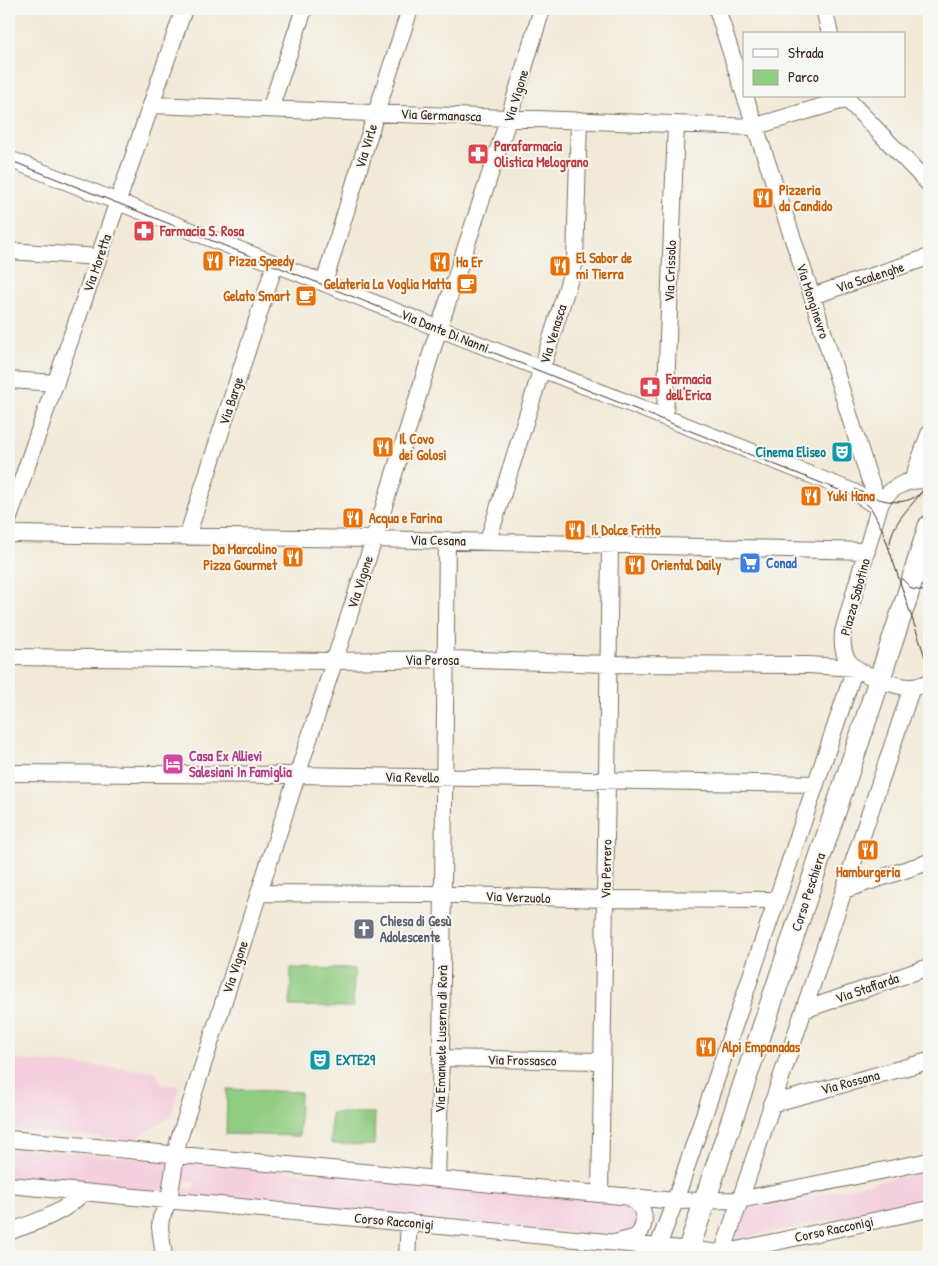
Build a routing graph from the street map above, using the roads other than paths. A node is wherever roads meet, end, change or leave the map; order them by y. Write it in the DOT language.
graph roads {
  1 [pos="184,9"];
  2 [pos="304,9"];
  3 [pos="410,9"];
  4 [pos="542,9"];
  5 [pos="717,9"];
  6 [pos="824,9"];
  7 [pos="830,32"];
  8 [pos="743,89"];
  9 [pos="746,98"];
  10 [pos="846,98"];
  11 [pos="151,105"];
  12 [pos="270,109"];
  13 [pos="376,113"];
  14 [pos="510,117"];
  15 [pos="579,120"];
  16 [pos="676,124"];
  17 [pos="755,126"];
  18 [pos="9,159"];
  19 [pos="929,184"];
  20 [pos="118,201"];
  21 [pos="9,251"];
  22 [pos="99,257"];
  23 [pos="929,257"];
  24 [pos="275,264"];
  25 [pos="324,283"];
  26 [pos="812,296"];
  27 [pos="439,328"];
  28 [pos="542,369"];
  29 [pos="9,380"];
  30 [pos="56,383"];
  31 [pos="665,418"];
  32 [pos="929,434"];
  33 [pos="912,481"];
  34 [pos="929,481"];
  35 [pos="879,507"];
  36 [pos="9,518"];
  37 [pos="929,526"];
  38 [pos="9,534"];
  39 [pos="187,537"];
  40 [pos="374,539"];
  41 [pos="447,540"];
  42 [pos="488,542"];
  43 [pos="610,544"];
  44 [pos="867,551"];
  45 [pos="9,657"];
  46 [pos="446,660"];
  47 [pos="333,662"];
  48 [pos="609,664"];
  49 [pos="854,668"];
  50 [pos="879,679"];
  51 [pos="929,682"];
  52 [pos="912,687"];
  53 [pos="9,773"];
  54 [pos="296,775"];
  55 [pos="444,778"];
  56 [pos="607,781"];
  57 [pos="816,784"];
  58 [pos="929,862"];
  59 [pos="844,890"];
  60 [pos="259,893"];
  61 [pos="443,895"];
  62 [pos="605,900"];
  63 [pos="777,900"];
  64 [pos="929,967"];
  65 [pos="804,1010"];
  66 [pos="441,1058"];
  67 [pos="602,1061"];
  68 [pos="929,1061"];
  69 [pos="772,1104"];
  70 [pos="9,1139"];
  71 [pos="175,1154"];
  72 [pos="929,1161"];
  73 [pos="437,1178"];
  74 [pos="9,1185"];
  75 [pos="83,1192"];
  76 [pos="600,1193"];
  77 [pos="625,1196"];
  78 [pos="169,1200"];
  79 [pos="740,1200"];
  80 [pos="675,1201"];
  81 [pos="705,1201"];
  82 [pos="929,1209"];
  83 [pos="409,1222"];
  84 [pos="9,1232"];
  85 [pos="619,1242"];
  86 [pos="656,1252"];
  87 [pos="688,1254"];
  88 [pos="723,1256"];
  89 [pos="164,1257"];
  90 [pos="406,1257"];
  1 -- 11 [label="street, Via Moretta"];
  2 -- 12 [label="street"];
  3 -- 13 [label="street, Via Virle"];
  4 -- 14 [label="street, Via Vigone"];
  5 -- 8 [label="street, Via Monginevro"];
  6 -- 7 [label="street"];
  9 -- 17 [label="street, Via Monginevro"];
  10 -- 17 [label="street, Via Germanasca"];
  10 -- 19 [label="street"];
  11 -- 12 [label="street, Via Germanasca"];
  11 -- 20 [label="street, Via Moretta"];
  12 -- 13 [label="street, Via Germanasca"];
  13 -- 14 [label="street, Via Germanasca"];
  13 -- 25 [label="street, Via Virle"];
  14 -- 15 [label="street, Via Germanasca"];
  14 -- 27 [label="street, Via Vigone"];
  15 -- 16 [label="street, Via Germanasca"];
  15 -- 28 [label="street, Via Venasca"];
  16 -- 17 [label="street, Via Germanasca"];
  16 -- 31 [label="street, Via Crissolo"];
  17 -- 26 [label="street, Via Monginevro"];
  18 -- 20 [label="street, Via Dante Di Nanni"];
  20 -- 22 [label="street, Via Moretta"];
  20 -- 24 [label="street, Via Dante Di Nanni"];
  21 -- 22 [label="street"];
  22 -- 30 [label="street, Via Moretta"];
  23 -- 26 [label="street, Via Scalenghe"];
  24 -- 25 [label="street, Via Dante Di Nanni"];
  24 -- 39 [label="street, Via Barge"];
  25 -- 27 [label="street, Via Dante Di Nanni"];
  26 -- 35 [label="street, Via Monginevro"];
  27 -- 28 [label="street, Via Dante Di Nanni"];
  27 -- 40 [label="street, Via Vigone"];
  28 -- 31 [label="street, Via Dante Di Nanni"];
  28 -- 42 [label="street, Via Venasca"];
  29 -- 30 [label="street"];
  30 -- 36 [label="street, Via Moretta"];
  31 -- 35 [label="street, Via Dante Di Nanni"];
  32 -- 33 [label="street"];
  33 -- 34 [label="street, Piazza Sabotino"];
  33 -- 35 [label="street, Piazza Sabotino"];
  35 -- 44 [label="street, Piazza Sabotino"];
  37 -- 50 [label="main road, Corso Peschiera"];
  38 -- 39 [label="street, Via Cesana"];
  39 -- 40 [label="street, Via Cesana"];
  40 -- 41 [label="street, Via Cesana"];
  40 -- 47 [label="street, Via Vigone"];
  41 -- 42 [label="street, Via Cesana"];
  41 -- 46 [label="street, Via Emanuele Luserna di Rorà"];
  42 -- 43 [label="street, Via Cesana"];
  43 -- 44 [label="street, Via Cesana"];
  43 -- 48 [label="street, Via Perrero"];
  44 -- 49 [label="street, Piazza Sabotino"];
  45 -- 47 [label="street, Via Perosa"];
  46 -- 47 [label="street, Via Perosa"];
  46 -- 48 [label="street, Via Perosa"];
  46 -- 55 [label="street, Via Emanuele Luserna di Rorà"];
  47 -- 54 [label="street, Via Vigone"];
  48 -- 49 [label="street, Via Perosa"];
  48 -- 56 [label="street, Via Perrero"];
  49 -- 50 [label="street"];
  49 -- 57 [label="street, Corso Peschiera"];
  50 -- 52 [label="street"];
  50 -- 81 [label="main road, Corso Peschiera"];
  51 -- 52 [label="street"];
  52 -- 59 [label="street"];
  53 -- 54 [label="street, Via Revello"];
  54 -- 55 [label="street, Via Revello"];
  54 -- 60 [label="street, Via Vigone"];
  55 -- 56 [label="street, Via Revello"];
  55 -- 61 [label="street, Via Emanuele Luserna di Rorà"];
  56 -- 57 [label="street, Via Revello"];
  56 -- 62 [label="street, Via Perrero"];
  57 -- 63 [label="street, Corso Peschiera"];
  58 -- 59 [label="street"];
  59 -- 65 [label="street"];
  60 -- 61 [label="street, Via Verzuolo"];
  60 -- 71 [label="street, Via Vigone"];
  61 -- 62 [label="street, Via Verzuolo"];
  61 -- 66 [label="street, Via Emanuele Luserna di Rorà"];
  62 -- 63 [label="street, Via Verzuolo"];
  62 -- 67 [label="street, Via Perrero"];
  63 -- 80 [label="street, Corso Peschiera"];
  64 -- 65 [label="street, Via Staffarda"];
  65 -- 69 [label="street"];
  66 -- 67 [label="street, Via Frossasco"];
  66 -- 73 [label="street, Via Emanuele Luserna di Rorà"];
  67 -- 76 [label="street, Via Perrero"];
  68 -- 69 [label="street, Via Rossana"];
  69 -- 79 [label="street"];
  70 -- 71 [label="street"];
  71 -- 73 [label="street"];
  71 -- 78 [label="street"];
  72 -- 79 [label="street"];
  73 -- 76 [label="street"];
  74 -- 75 [label="street, Corso Racconigi"];
  75 -- 78 [label="street, Corso Racconigi"];
  75 -- 84 [label="street"];
  76 -- 77 [label="street"];
  77 -- 80 [label="street"];
  77 -- 85 [label="street"];
  78 -- 83 [label="street, Corso Racconigi"];
  78 -- 89 [label="street"];
  79 -- 81 [label="street"];
  79 -- 88 [label="street"];
  80 -- 81 [label="street"];
  80 -- 86 [label="street, Corso Peschiera"];
  81 -- 87 [label="main road, Corso Peschiera"];
  82 -- 88 [label="street, Corso Racconigi"];
  83 -- 85 [label="street, Corso Racconigi"];
  83 -- 90 [label="street"];
  85 -- 86 [label="street, Corso Racconigi"];
  86 -- 87 [label="street, Corso Racconigi"];
  87 -- 88 [label="street, Corso Racconigi"];
}
